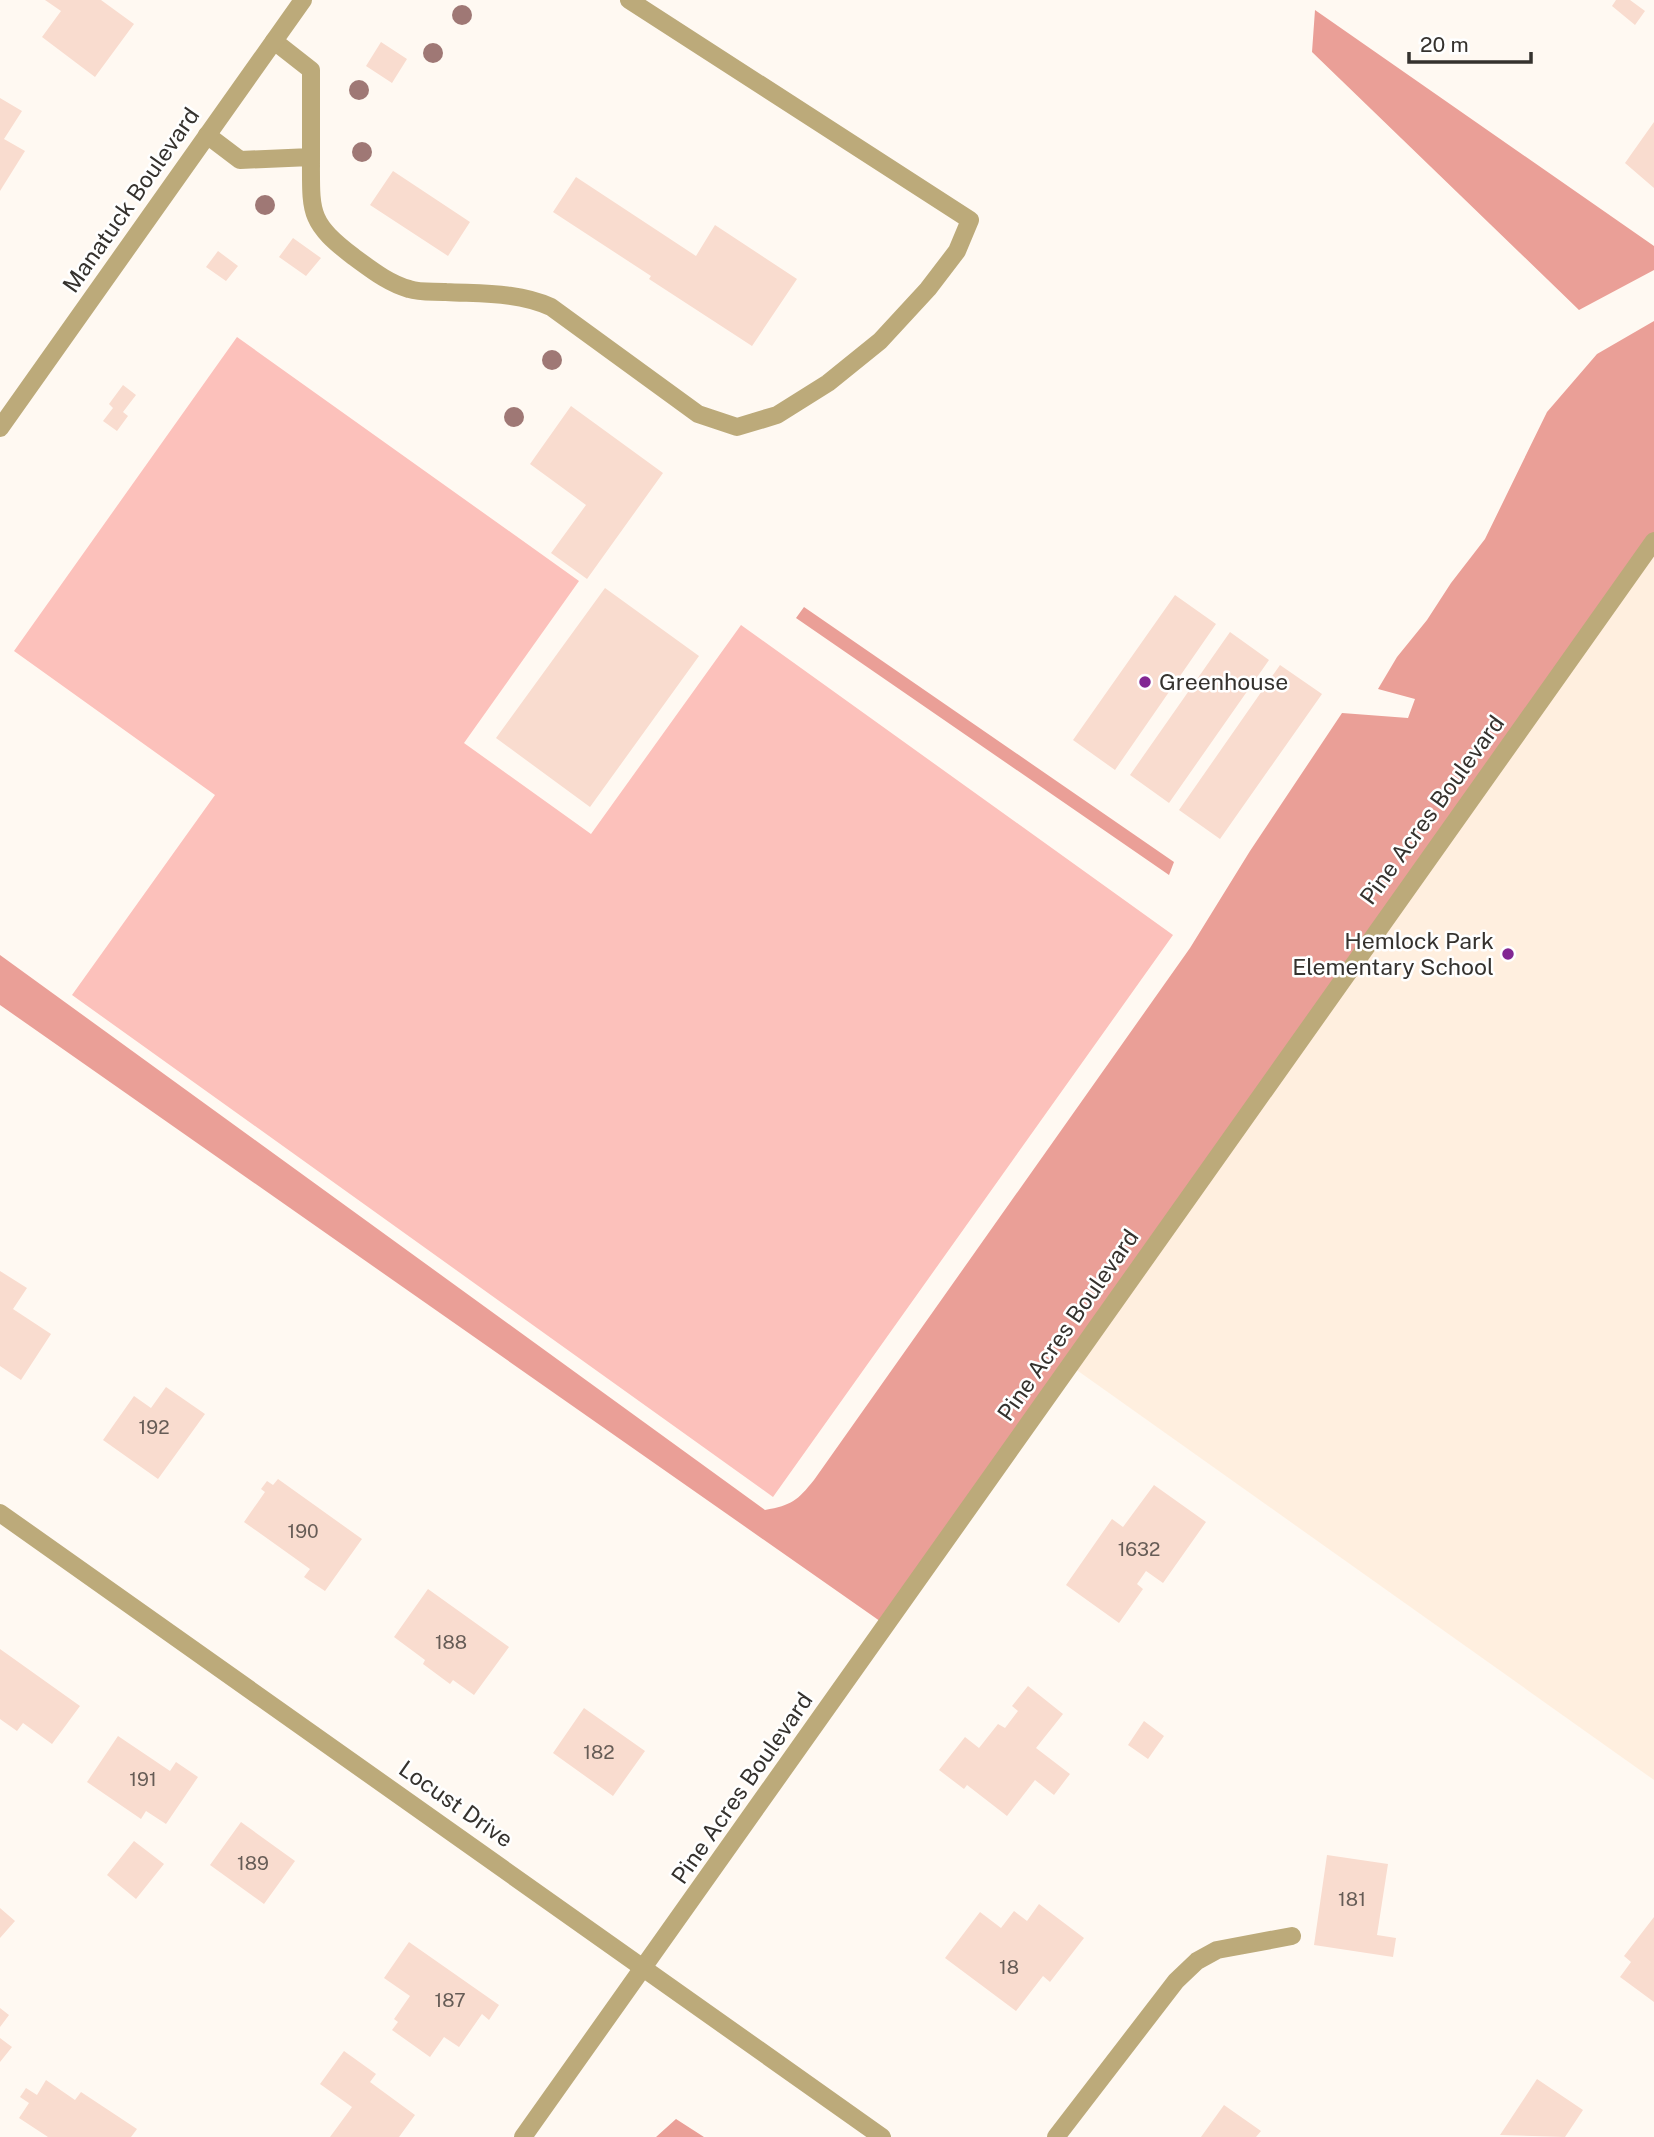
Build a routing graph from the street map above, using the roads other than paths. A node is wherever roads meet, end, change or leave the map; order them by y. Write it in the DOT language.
graph roads {
  1 [pos="303,0"];
  2 [pos="629,0"];
  3 [pos="274,41"];
  4 [pos="207,135"];
  5 [pos="311,157"];
  6 [pos="0,428"];
  7 [pos="1654,541"];
  8 [pos="0,1513"];
  9 [pos="1292,1936"];
  10 [pos="644,1967"];
  11 [pos="523,2137"];
  12 [pos="882,2137"];
  13 [pos="1056,2137"];
  1 -- 3 [label="street, Manatuck Boulevard"];
  2 -- 5 [label="street"];
  3 -- 4 [label="street, Manatuck Boulevard"];
  3 -- 5 [label="street"];
  4 -- 5 [label="street"];
  4 -- 6 [label="street, Manatuck Boulevard"];
  7 -- 10 [label="street, Pine Acres Boulevard"];
  8 -- 10 [label="street, Locust Drive"];
  9 -- 13 [label="street"];
  10 -- 11 [label="street, Pine Acres Boulevard"];
  10 -- 12 [label="street, Locust Drive"];
}
